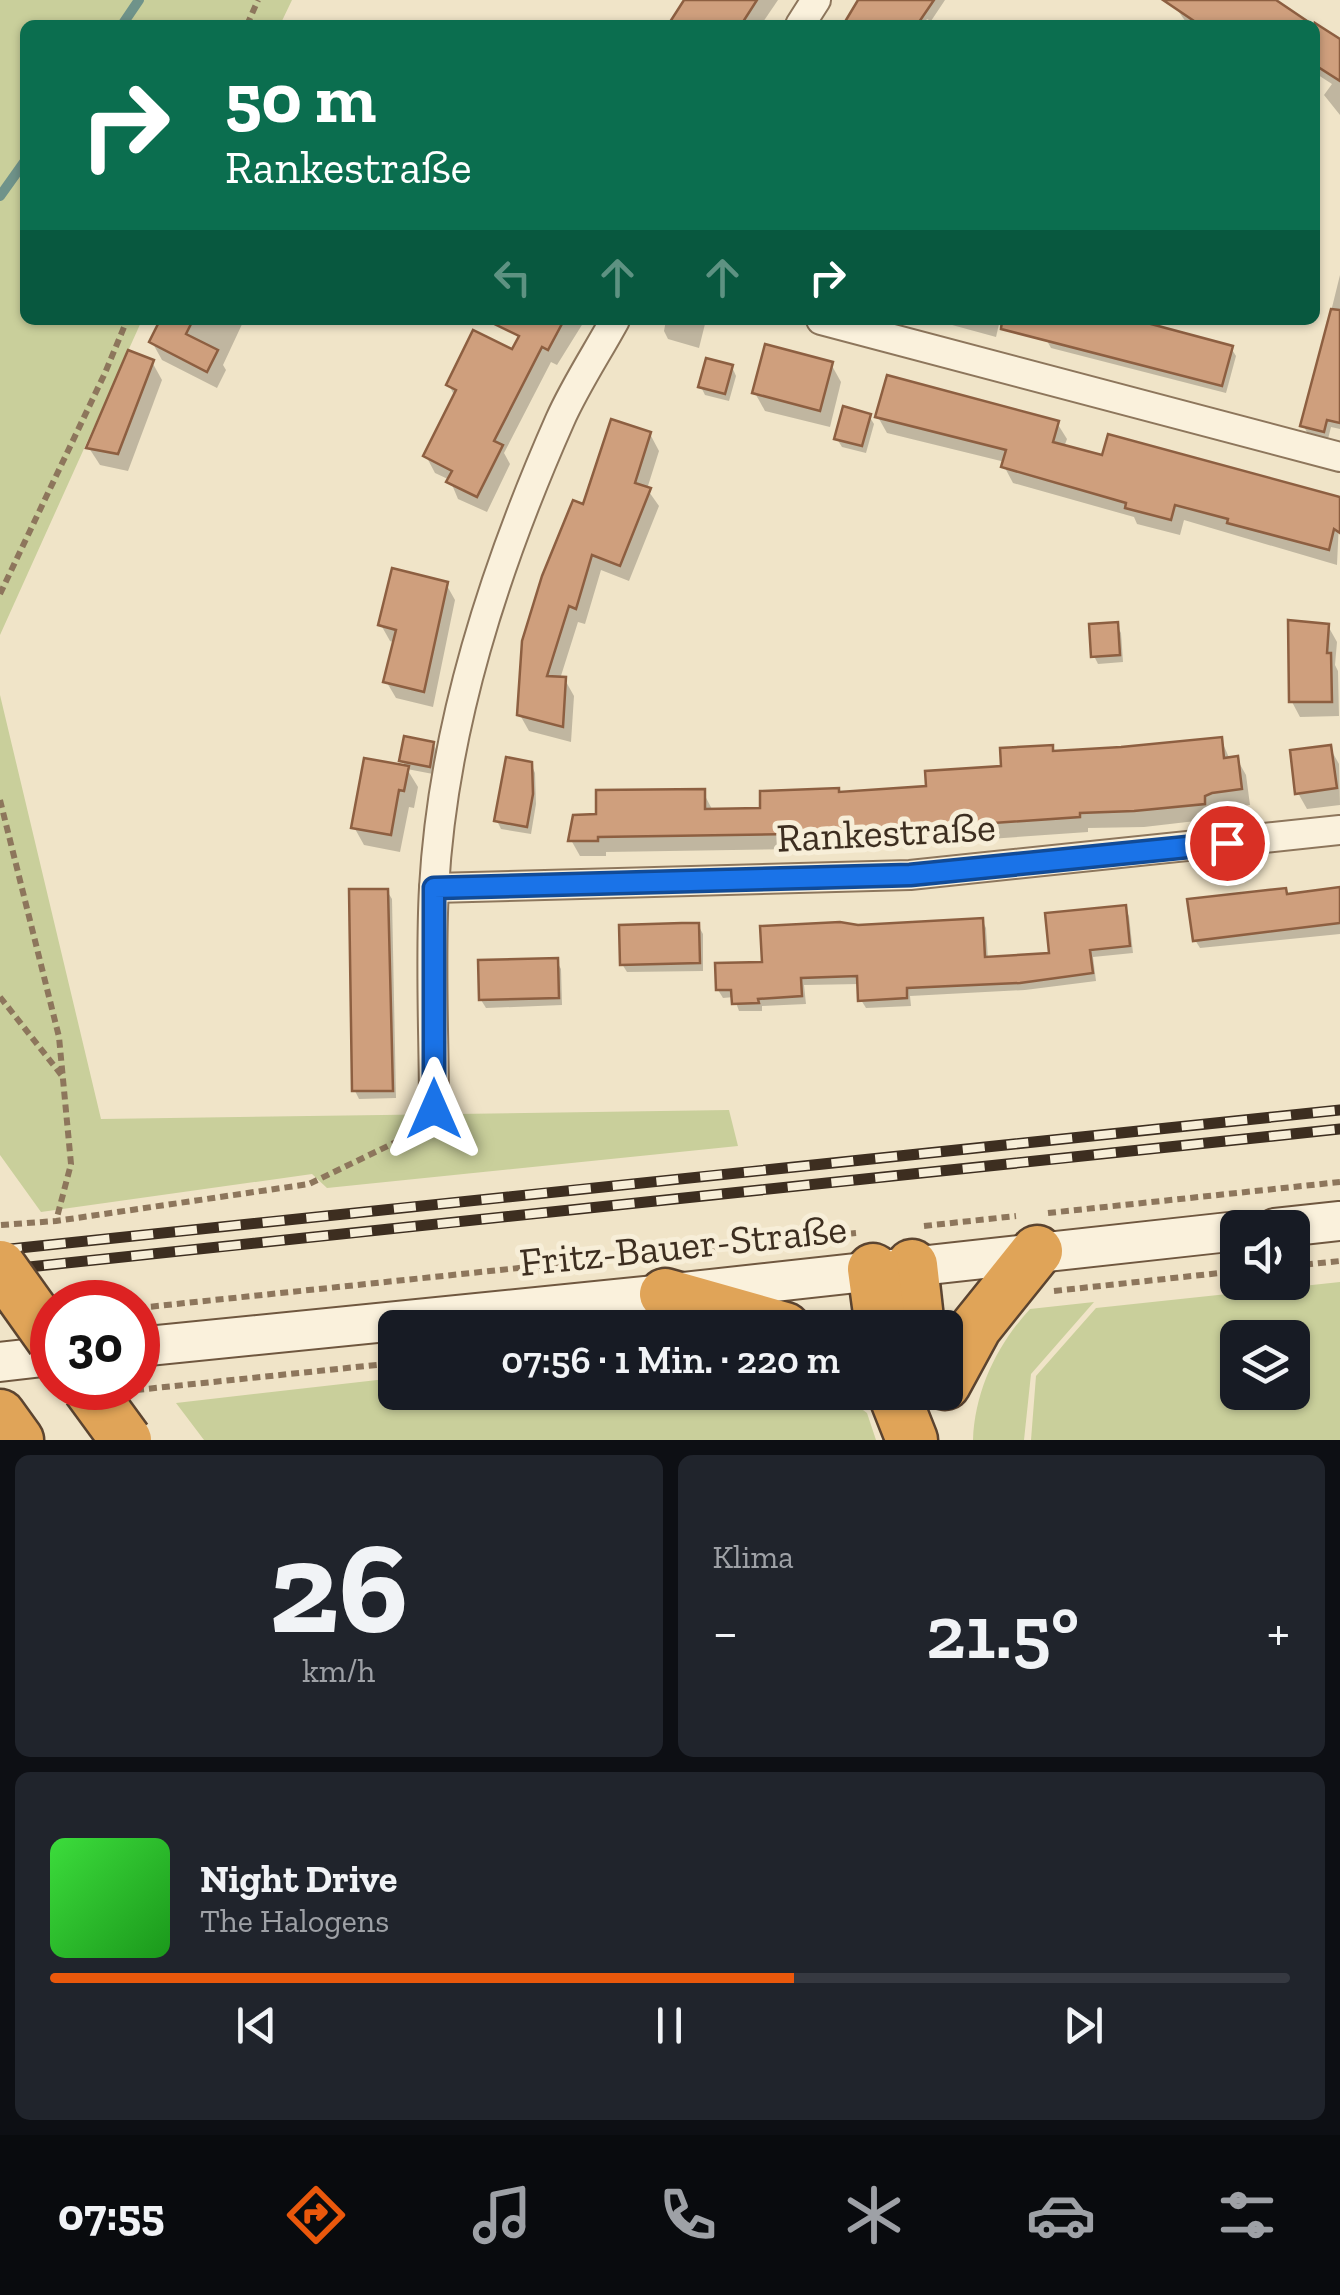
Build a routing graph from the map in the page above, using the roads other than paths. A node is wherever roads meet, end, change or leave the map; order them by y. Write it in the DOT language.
graph roads {
  1 [pos="612,325"];
  2 [pos="840,325"];
  3 [pos="1340,457"];
  4 [pos="1340,830"];
  5 [pos="434,888"];
  6 [pos="434,1109"];
  7 [pos="1340,1221"];
  8 [pos="1310,1224"];
  9 [pos="1035,1227"];
  10 [pos="1220,1231"];
  11 [pos="890,1248"];
  12 [pos="0,1266"];
  13 [pos="665,1294"];
  14 [pos="30,1308"];
  15 [pos="721,1310"];
  16 [pos="882,1310"];
  17 [pos="912,1310"];
  18 [pos="160,1344"];
  19 [pos="963,1348"];
  20 [pos="30,1359"];
  21 [pos="0,1362"];
  22 [pos="112,1410"];
  23 [pos="126,1440"];
  1 -- 5 [label="street"];
  2 -- 3 [label="street"];
  4 -- 5 [label="street, Rankestraße"];
  5 -- 6 [label="street"];
  7 -- 8 [label="main road"];
  9 -- 10 [label="main road, Fritz-Bauer-Straße"];
  9 -- 11 [label="main road, Fritz-Bauer-Straße"];
  9 -- 19 [label="highway"];
  11 -- 13 [label="main road, Fritz-Bauer-Straße"];
  11 -- 16 [label="highway"];
  11 -- 17 [label="highway"];
  12 -- 14 [label="highway, bridge"];
  13 -- 15 [label="highway"];
  13 -- 18 [label="main road, Fritz-Bauer-Straße"];
  20 -- 21 [label="main road"];
  22 -- 23 [label="highway, bridge"];
}
